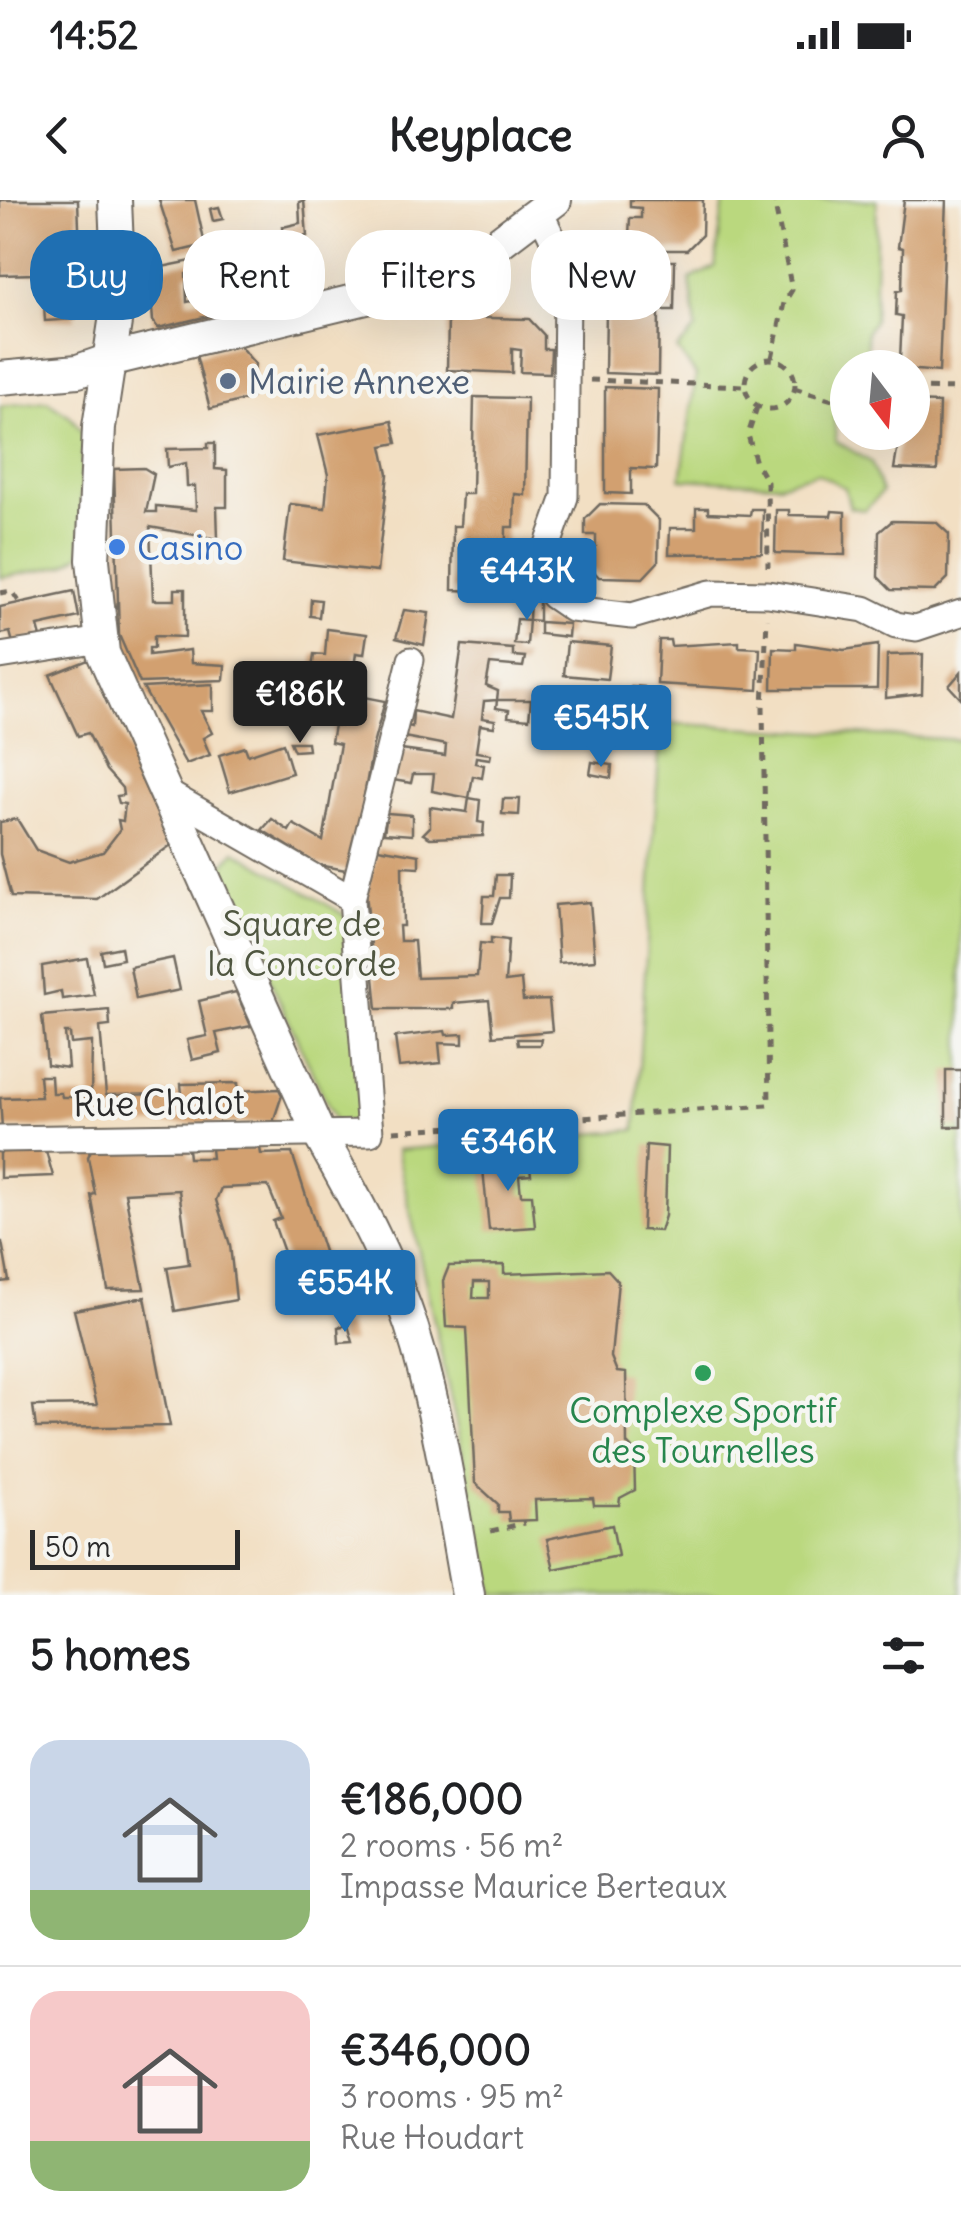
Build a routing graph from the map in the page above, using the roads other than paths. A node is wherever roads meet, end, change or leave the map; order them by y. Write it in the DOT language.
graph roads {
  1 [pos="115,200"];
  2 [pos="547,206"];
  3 [pos="112,359"];
  4 [pos="0,378"];
  5 [pos="961,613"];
  6 [pos="101,640"];
  7 [pos="0,656"];
  8 [pos="411,660"];
  9 [pos="166,792"];
  10 [pos="352,899"];
  11 [pos="319,1134"];
  12 [pos="0,1139"];
  13 [pos="468,1595"];
  1 -- 3 [label="street"];
  2 -- 3 [label="street"];
  2 -- 5 [label="street"];
  3 -- 4 [label="street"];
  3 -- 6 [label="street"];
  6 -- 7 [label="street"];
  6 -- 9 [label="street"];
  8 -- 10 [label="street"];
  9 -- 10 [label="street"];
  9 -- 11 [label="street"];
  10 -- 11 [label="street"];
  11 -- 12 [label="street, Rue Chalot"];
  11 -- 13 [label="street"];
}
